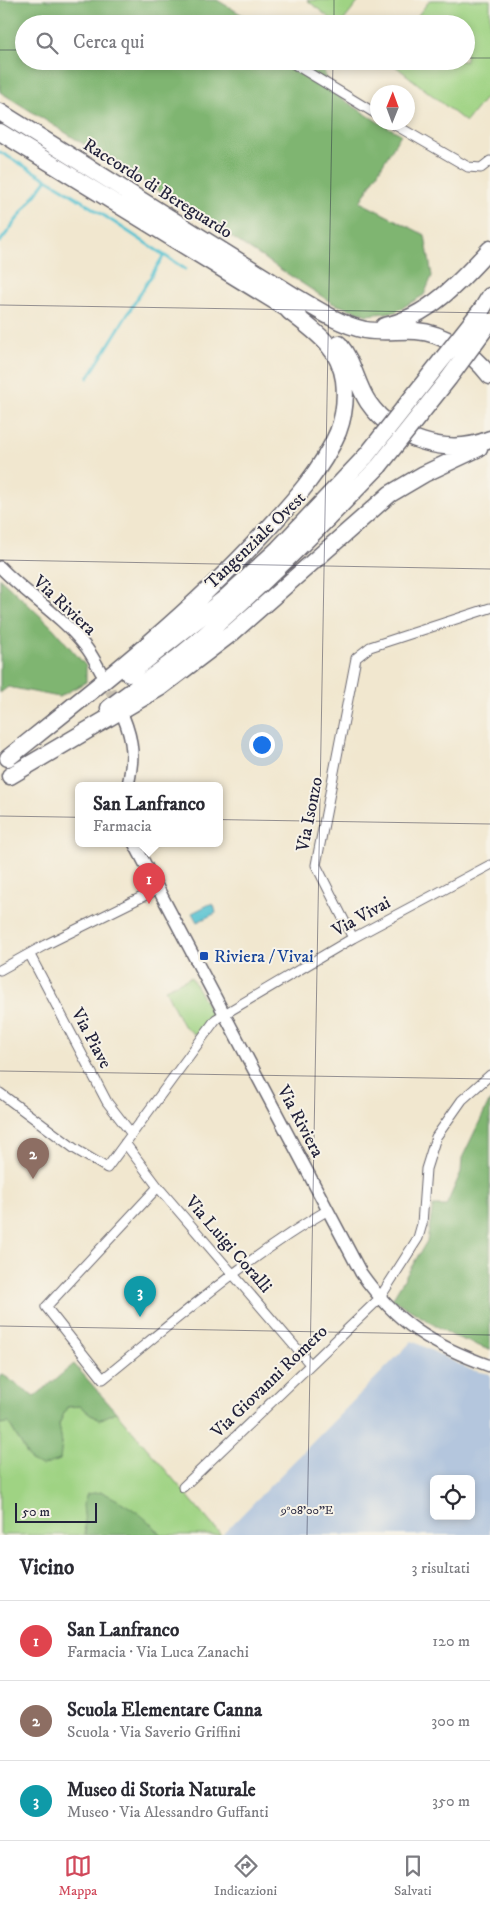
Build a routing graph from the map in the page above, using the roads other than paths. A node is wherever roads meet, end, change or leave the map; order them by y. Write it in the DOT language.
graph roads {
  1 [pos="308,70"];
  2 [pos="370,110"];
  3 [pos="0,112"];
  4 [pos="404,130"];
  5 [pos="0,132"];
  6 [pos="490,161"];
  7 [pos="490,249"];
  8 [pos="292,304"];
  9 [pos="487,309"];
  10 [pos="357,328"];
  11 [pos="490,376"];
  12 [pos="490,439"];
  13 [pos="0,567"];
  14 [pos="490,608"];
  15 [pos="101,672"];
  16 [pos="123,716"];
  17 [pos="4,770"];
  18 [pos="128,782"];
  19 [pos="136,847"];
  20 [pos="490,865"];
  21 [pos="158,889"];
  22 [pos="353,938"];
  23 [pos="30,955"];
  24 [pos="0,970"];
  25 [pos="223,1014"];
  26 [pos="490,1075"];
  27 [pos="0,1093"];
  28 [pos="131,1134"];
  29 [pos="125,1143"];
  30 [pos="158,1186"];
  31 [pos="328,1210"];
  32 [pos="233,1273"];
  33 [pos="379,1299"];
  34 [pos="310,1364"];
  35 [pos="490,1366"];
  36 [pos="182,1487"];
  1 -- 2 [label="street"];
  3 -- 8 [label="highway, Raccordo di Bereguardo"];
  4 -- 6 [label="street"];
  5 -- 8 [label="highway, Raccordo di Bereguardo"];
  7 -- 10 [label="highway"];
  8 -- 10 [label="highway"];
  8 -- 12 [label="highway"];
  8 -- 17 [label="highway"];
  9 -- 17 [label="highway, Tangenziale Ovest, bridge"];
  10 -- 11 [label="highway"];
  12 -- 17 [label="highway"];
  13 -- 15 [label="street, Via Riviera"];
  14 -- 22 [label="street, Via Isonzo"];
  16 -- 18 [label="street"];
  19 -- 21 [label="street, Via Riviera"];
  20 -- 22 [label="street, Via Vivai"];
  21 -- 23 [label="street"];
  21 -- 25 [label="street, Via Riviera"];
  22 -- 25 [label="street, Via Vivai"];
  23 -- 24 [label="street"];
  23 -- 28 [label="street, Via Piave"];
  25 -- 28 [label="street, Via Vivai"];
  25 -- 31 [label="street, Via Riviera"];
  26 -- 33 [label="street, Via Giovanni Romero"];
  27 -- 29 [label="street, Via Vivai"];
  28 -- 29 [label="street, Via Vivai"];
  29 -- 30 [label="street, Via Luigi Coralli"];
  30 -- 32 [label="street, Via Luigi Coralli"];
  30 -- 32 [label="street"];
  31 -- 32 [label="street"];
  31 -- 33 [label="street, Via Riviera"];
  32 -- 34 [label="street, Via Luigi Coralli"];
  33 -- 34 [label="street, Via Giovanni Romero"];
  33 -- 35 [label="street, Via Riviera"];
  34 -- 36 [label="street, Via Giovanni Romero"];
}
